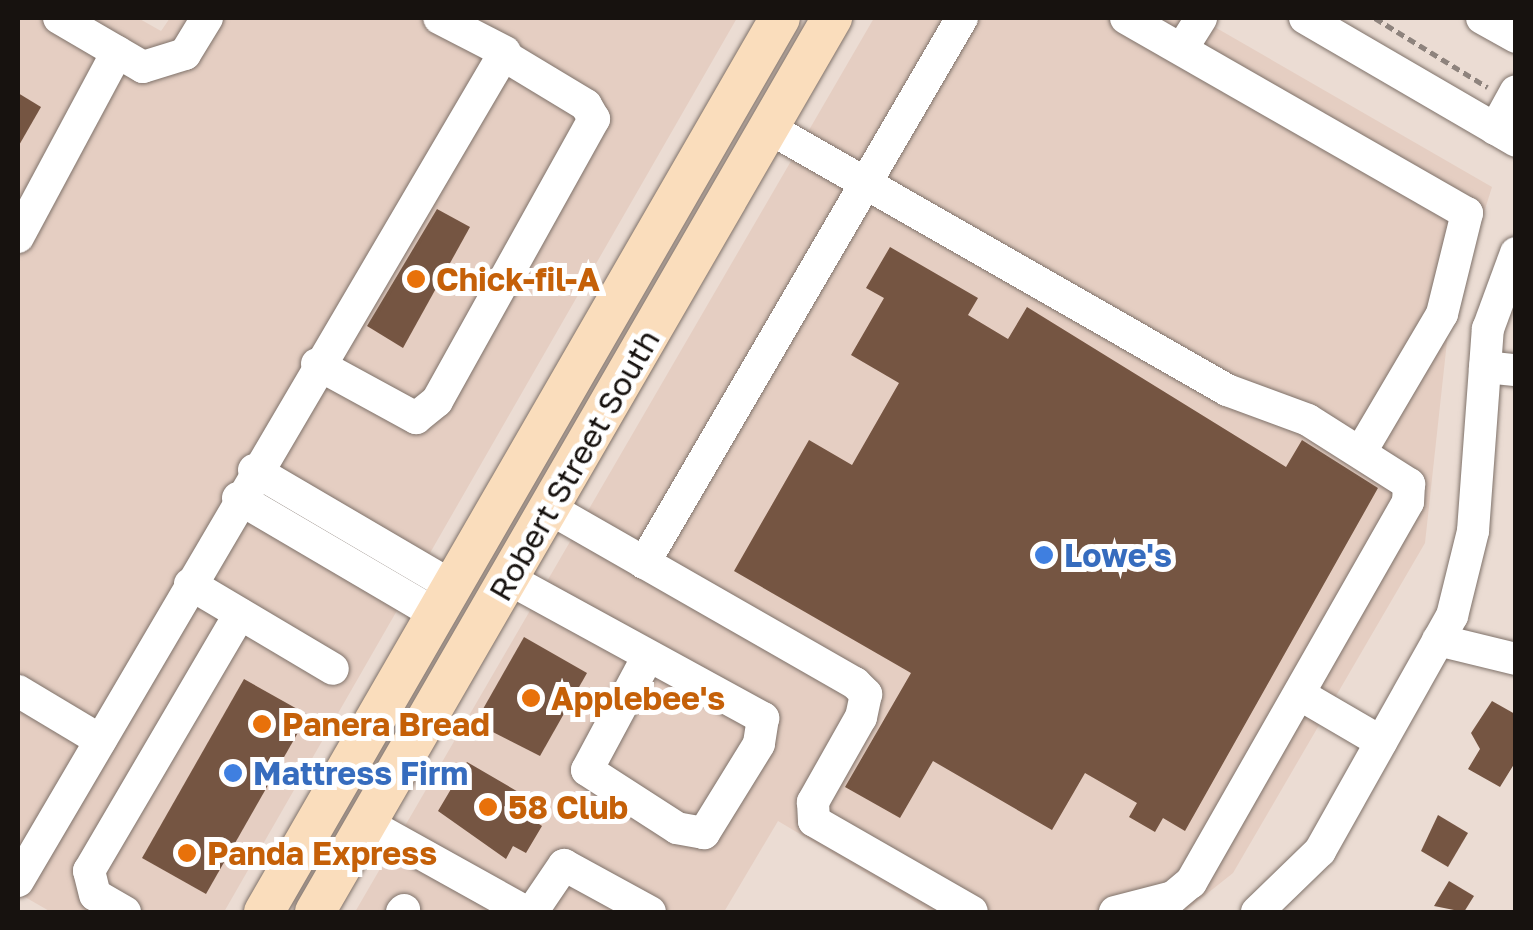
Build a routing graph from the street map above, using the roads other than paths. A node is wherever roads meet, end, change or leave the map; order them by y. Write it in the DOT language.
graph roads {
  1 [pos="58,18"];
  2 [pos="207,18"];
  3 [pos="439,18"];
  4 [pos="780,18"];
  5 [pos="832,18"];
  6 [pos="962,18"];
  7 [pos="1126,18"];
  8 [pos="1201,18"];
  9 [pos="1305,18"];
  10 [pos="1482,18"];
  11 [pos="1516,37"];
  12 [pos="1184,47"];
  13 [pos="117,52"];
  14 [pos="503,55"];
  15 [pos="1509,116"];
  16 [pos="768,128"];
  17 [pos="867,184"];
  18 [pos="18,238"];
  19 [pos="1516,253"];
  20 [pos="317,364"];
  21 [pos="1500,369"];
  22 [pos="1362,450"];
  23 [pos="246,484"];
  24 [pos="550,508"];
  25 [pos="644,563"];
  26 [pos="508,579"];
  27 [pos="190,584"];
  28 [pos="444,600"];
  29 [pos="240,614"];
  30 [pos="1438,640"];
  31 [pos="647,658"];
  32 [pos="1516,659"];
  33 [pos="332,670"];
  34 [pos="18,691"];
  35 [pos="1298,694"];
  36 [pos="1382,742"];
  37 [pos="93,752"];
  38 [pos="136,792"];
  39 [pos="366,823"];
  40 [pos="18,881"];
  41 [pos="124,912"];
  42 [pos="264,912"];
  43 [pos="315,912"];
  44 [pos="529,912"];
  45 [pos="650,912"];
  46 [pos="972,912"];
  47 [pos="1115,912"];
  48 [pos="1257,912"];
  1 -- 13 [label="street"];
  2 -- 13 [label="street"];
  3 -- 14 [label="street"];
  4 -- 28 [label="main road, Robert Street South"];
  5 -- 16 [label="main road, Robert Street South"];
  6 -- 17 [label="street"];
  7 -- 12 [label="street"];
  8 -- 12 [label="street"];
  9 -- 15 [label="street"];
  10 -- 11 [label="street"];
  12 -- 22 [label="street"];
  13 -- 18 [label="street"];
  14 -- 20 [label="street"];
  14 -- 20 [label="street"];
  16 -- 17 [label="street"];
  16 -- 24 [label="main road, Robert Street South"];
  17 -- 22 [label="street"];
  17 -- 25 [label="street"];
  19 -- 21 [label="street"];
  20 -- 23 [label="street"];
  21 -- 30 [label="street"];
  22 -- 35 [label="street"];
  23 -- 27 [label="street"];
  23 -- 28 [label="street"];
  24 -- 25 [label="street"];
  24 -- 26 [label="main road, Robert Street South"];
  25 -- 46 [label="street"];
  26 -- 31 [label="street"];
  26 -- 39 [label="main road, Robert Street South"];
  27 -- 29 [label="street"];
  27 -- 37 [label="street"];
  28 -- 42 [label="main road, Robert Street South"];
  29 -- 33 [label="street"];
  29 -- 38 [label="street"];
  30 -- 32 [label="street"];
  30 -- 36 [label="street"];
  31 -- 31 [label="street"];
  34 -- 37 [label="street"];
  35 -- 36 [label="street"];
  35 -- 47 [label="street"];
  36 -- 48 [label="street"];
  37 -- 38 [label="street"];
  37 -- 40 [label="street"];
  38 -- 41 [label="street"];
  39 -- 43 [label="main road, Robert Street South"];
  39 -- 44 [label="street"];
  44 -- 45 [label="street"];
}
